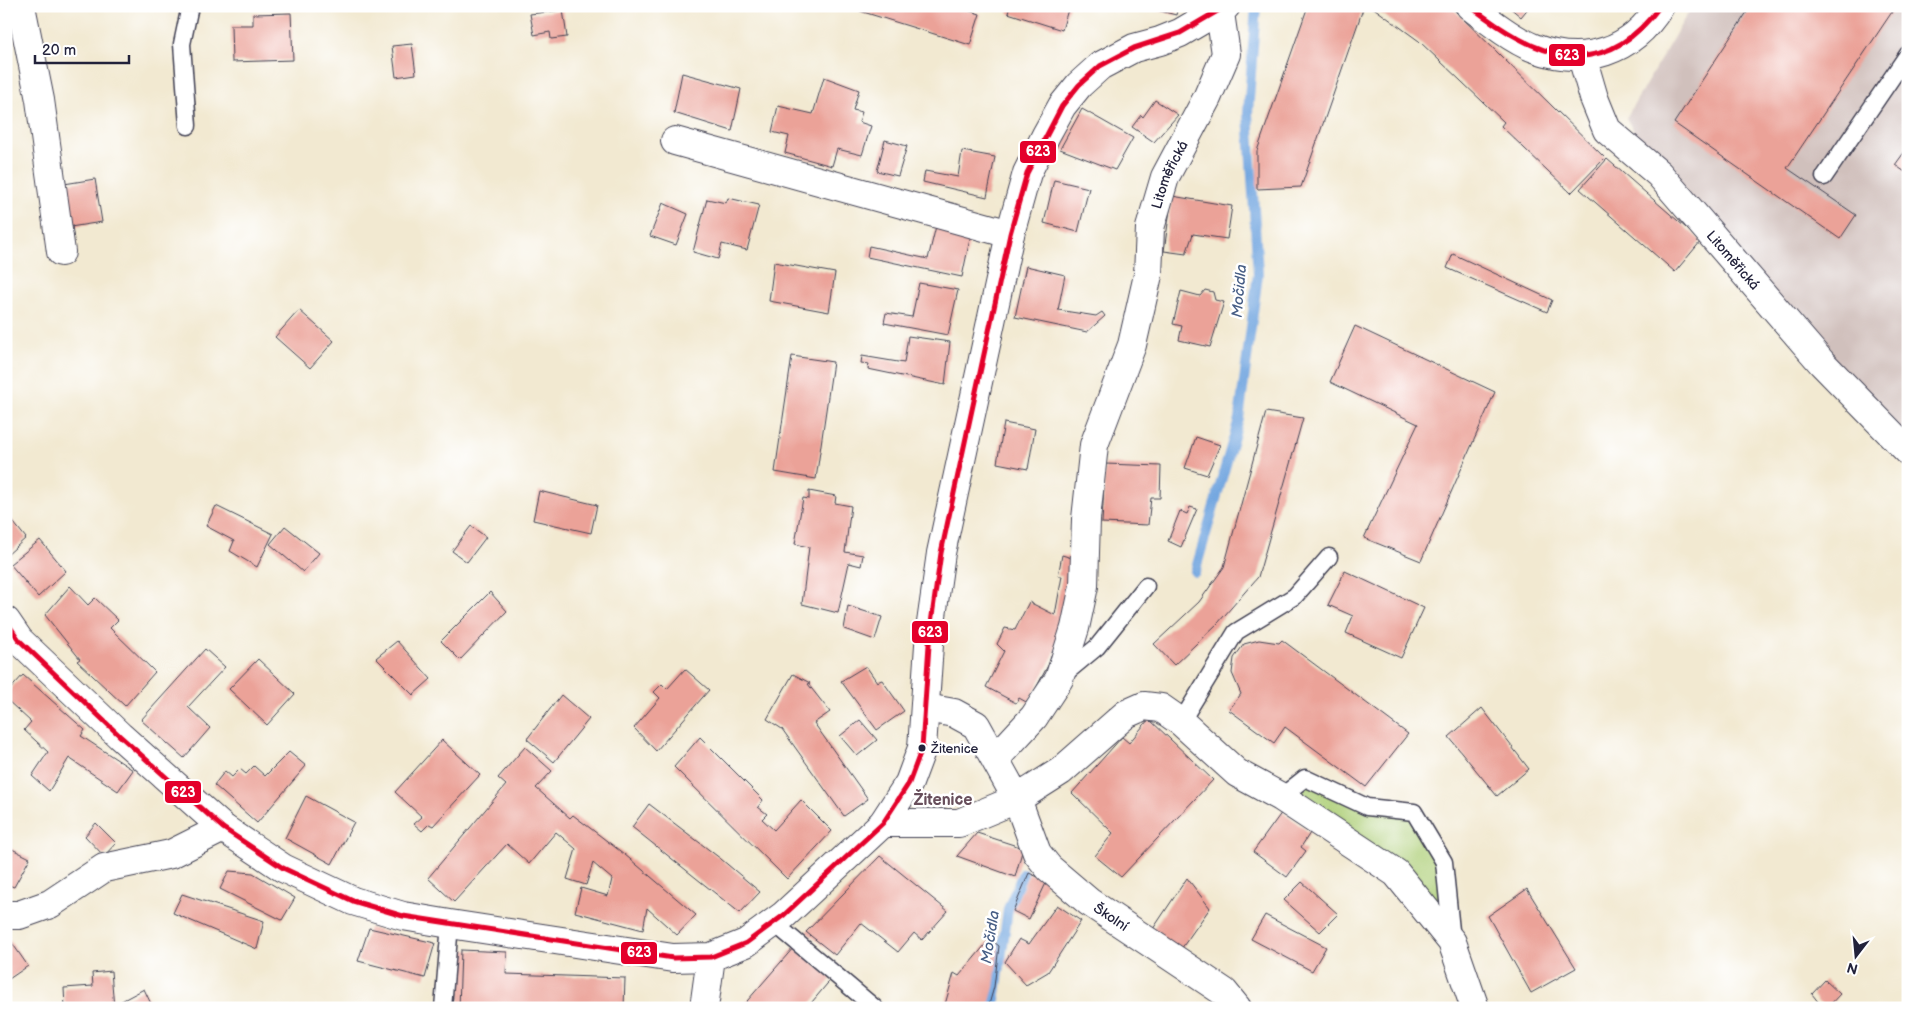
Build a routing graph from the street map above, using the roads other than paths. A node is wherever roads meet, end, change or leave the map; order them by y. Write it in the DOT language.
graph roads {
  1 [pos="21,6"];
  2 [pos="190,6"];
  3 [pos="1470,6"];
  4 [pos="1660,6"];
  5 [pos="1221,8"];
  6 [pos="1908,54"];
  7 [pos="1582,57"];
  8 [pos="188,126"];
  9 [pos="675,141"];
  10 [pos="1824,177"];
  11 [pos="1010,234"];
  12 [pos="61,252"];
  13 [pos="1908,451"];
  14 [pos="1328,557"];
  15 [pos="1146,586"];
  16 [pos="6,621"];
  17 [pos="1059,679"];
  18 [pos="926,708"];
  19 [pos="1181,722"];
  20 [pos="996,758"];
  21 [pos="1281,797"];
  22 [pos="1017,799"];
  23 [pos="883,823"];
  24 [pos="223,828"];
  25 [pos="6,915"];
  26 [pos="774,922"];
  27 [pos="450,924"];
  28 [pos="1452,942"];
  29 [pos="711,957"];
  30 [pos="443,1008"];
  31 [pos="704,1008"];
  32 [pos="875,1008"];
  33 [pos="1237,1008"];
  34 [pos="1475,1008"];
  1 -- 12 [label="street"];
  2 -- 8 [label="lane"];
  3 -- 7 [label="street"];
  4 -- 7 [label="street"];
  5 -- 11 [label="street, Litoměřická"];
  5 -- 17 [label="street, Litoměřická"];
  6 -- 10 [label="lane"];
  7 -- 13 [label="street, Litoměřická"];
  9 -- 11 [label="street"];
  11 -- 18 [label="street, Litoměřická"];
  14 -- 19 [label="lane"];
  15 -- 17 [label="lane"];
  16 -- 24 [label="street, Litoměřická"];
  17 -- 20 [label="street, Litoměřická"];
  18 -- 20 [label="street, Školní"];
  18 -- 23 [label="street, Litoměřická"];
  19 -- 21 [label="street"];
  19 -- 22 [label="street"];
  20 -- 22 [label="street, Školní"];
  21 -- 28 [label="street"];
  21 -- 28 [label="lane"];
  22 -- 23 [label="street"];
  22 -- 33 [label="street, Školní"];
  23 -- 26 [label="street, Litoměřická"];
  24 -- 25 [label="street"];
  24 -- 27 [label="street, Litoměřická"];
  26 -- 29 [label="street, Litoměřická"];
  26 -- 32 [label="lane"];
  27 -- 29 [label="street, Litoměřická"];
  27 -- 30 [label="lane"];
  28 -- 34 [label="street"];
  29 -- 31 [label="street"];
}
